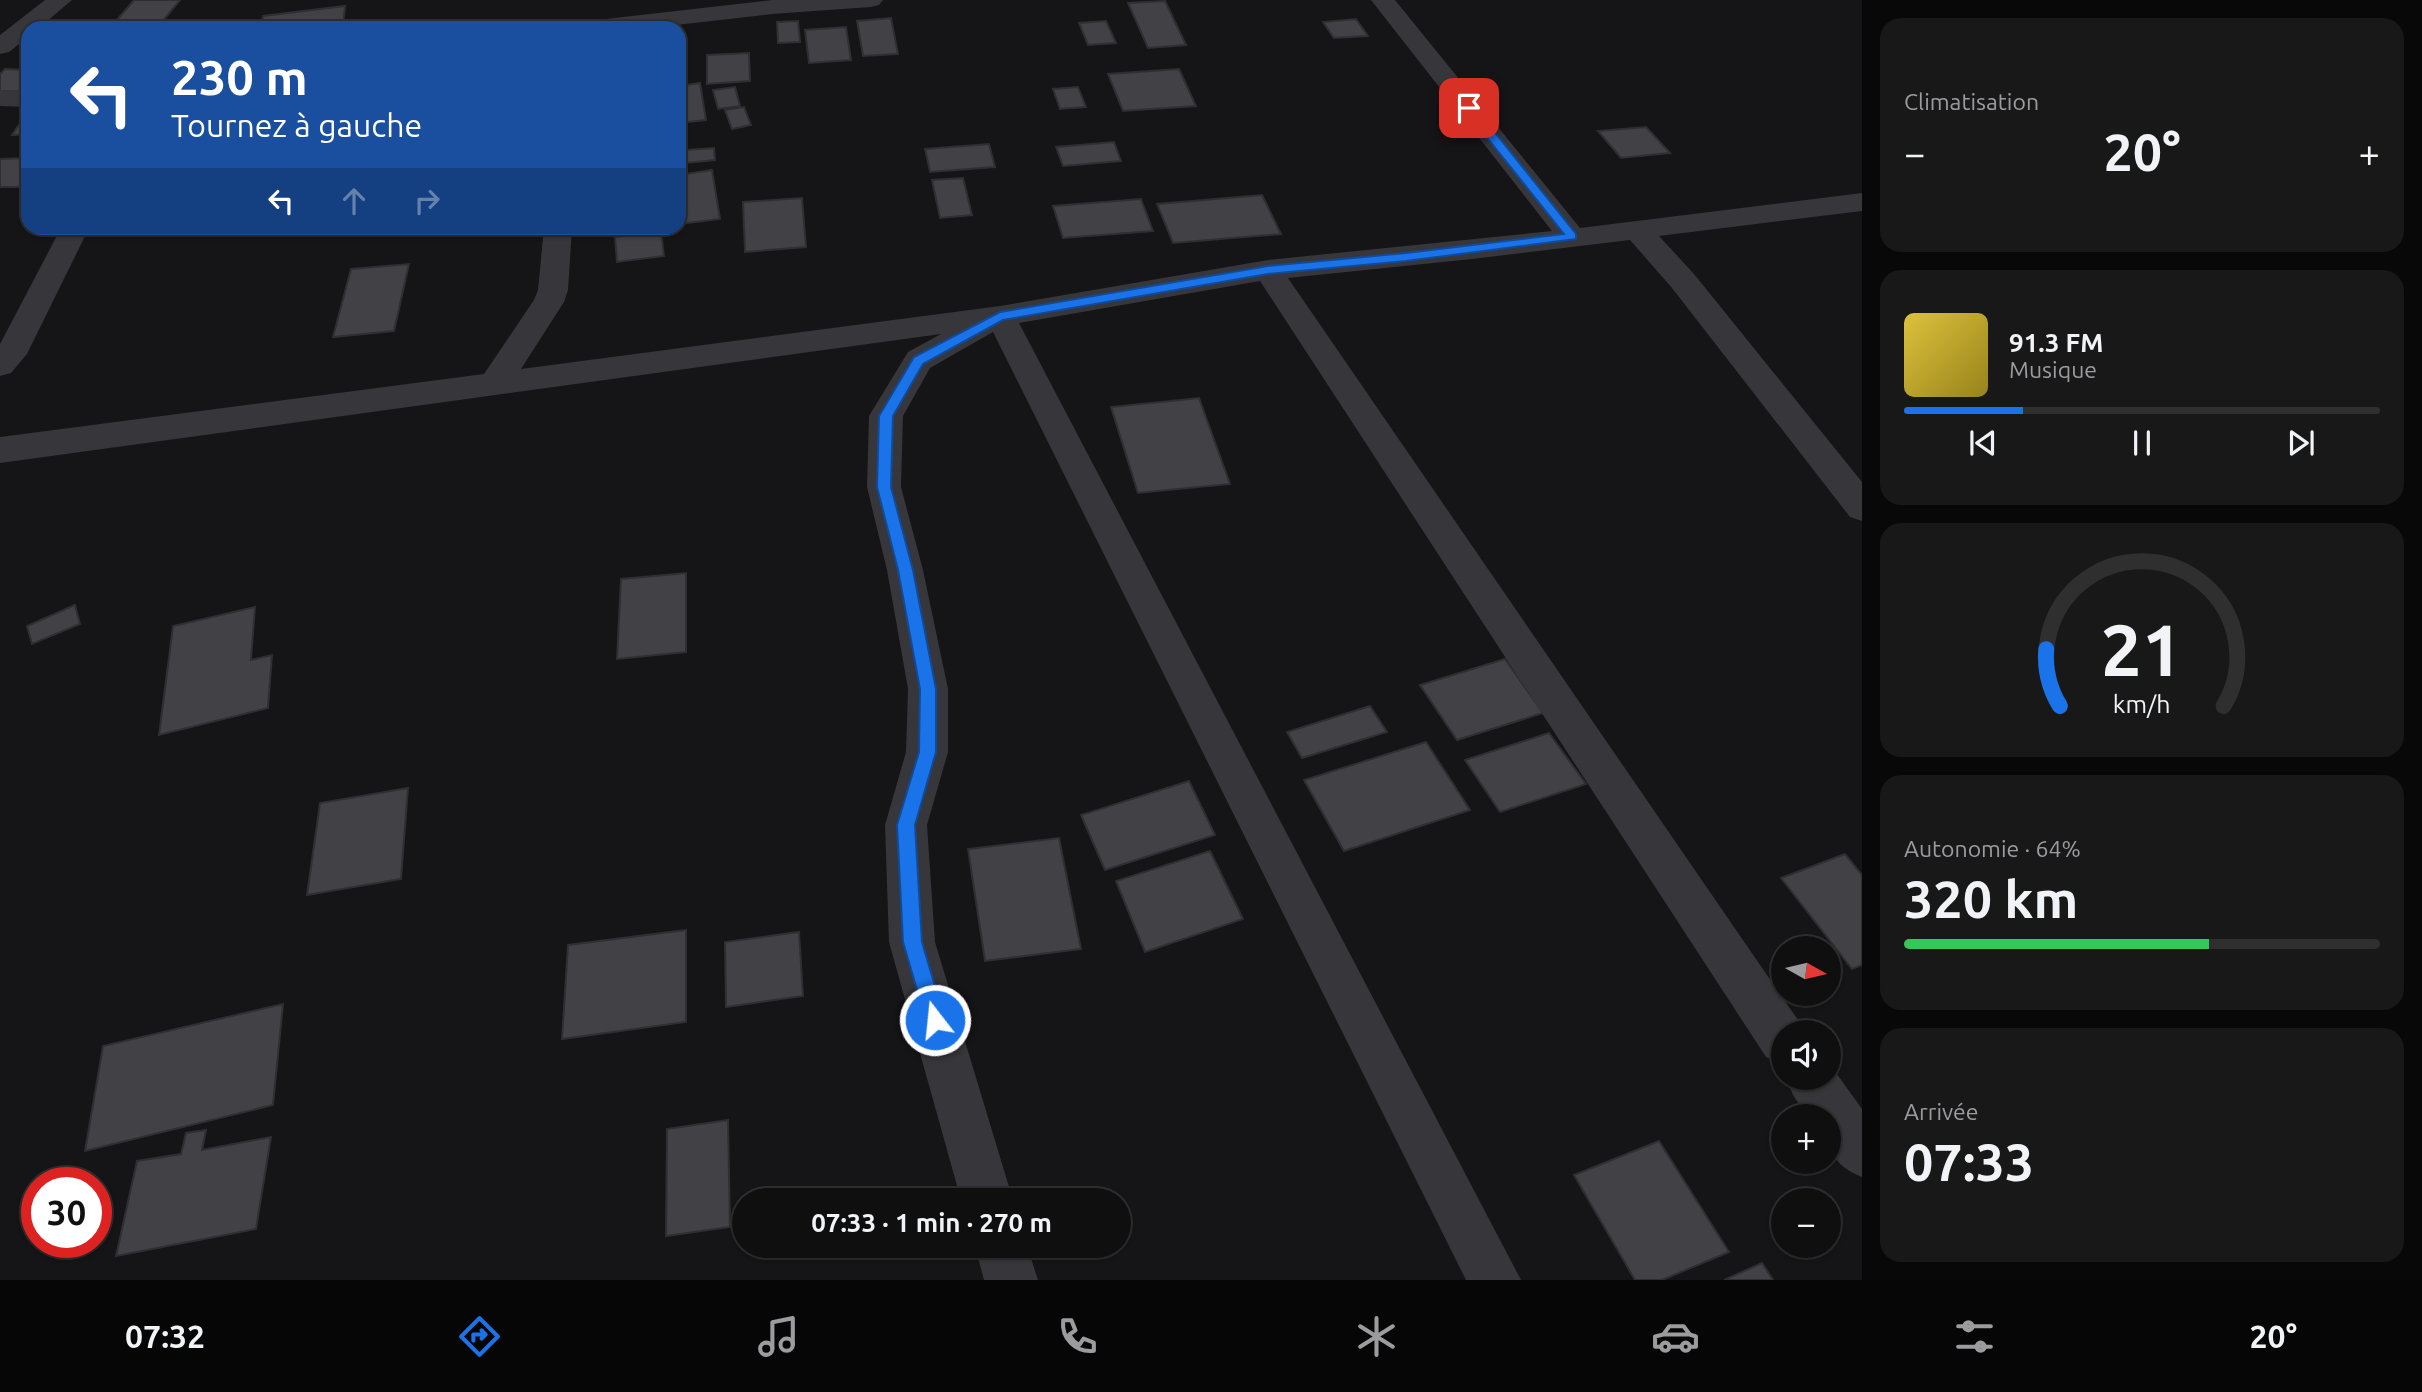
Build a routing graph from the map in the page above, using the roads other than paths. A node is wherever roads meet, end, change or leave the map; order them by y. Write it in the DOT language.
graph roads {
  1 [pos="60,0"];
  2 [pos="871,0"];
  3 [pos="1383,0"];
  4 [pos="33,21"];
  5 [pos="649,21"];
  6 [pos="21,31"];
  7 [pos="0,47"];
  8 [pos="0,98"];
  9 [pos="21,99"];
  10 [pos="1862,202"];
  11 [pos="1635,228"];
  12 [pos="72,235"];
  13 [pos="557,235"];
  14 [pos="1572,237"];
  15 [pos="1268,270"];
  16 [pos="1000,316"];
  17 [pos="0,365"];
  18 [pos="493,386"];
  19 [pos="0,450"];
  20 [pos="1862,507"];
  21 [pos="1771,1022"];
  22 [pos="1818,1090"];
  23 [pos="1862,1152"];
  24 [pos="984,1188"];
  25 [pos="1005,1258"];
  26 [pos="1011,1280"];
  27 [pos="1494,1280"];
  1 -- 4 [label="street"];
  2 -- 5 [label="street"];
  3 -- 14 [label="street"];
  6 -- 7 [label="street"];
  8 -- 9 [label="street"];
  10 -- 11 [label="street"];
  11 -- 14 [label="street"];
  11 -- 20 [label="street"];
  12 -- 17 [label="street"];
  13 -- 18 [label="street"];
  14 -- 15 [label="street"];
  15 -- 16 [label="street"];
  15 -- 21 [label="street"];
  16 -- 18 [label="street"];
  16 -- 24 [label="street"];
  16 -- 27 [label="street"];
  18 -- 19 [label="street"];
  22 -- 23 [label="street"];
  25 -- 26 [label="street"];
}
